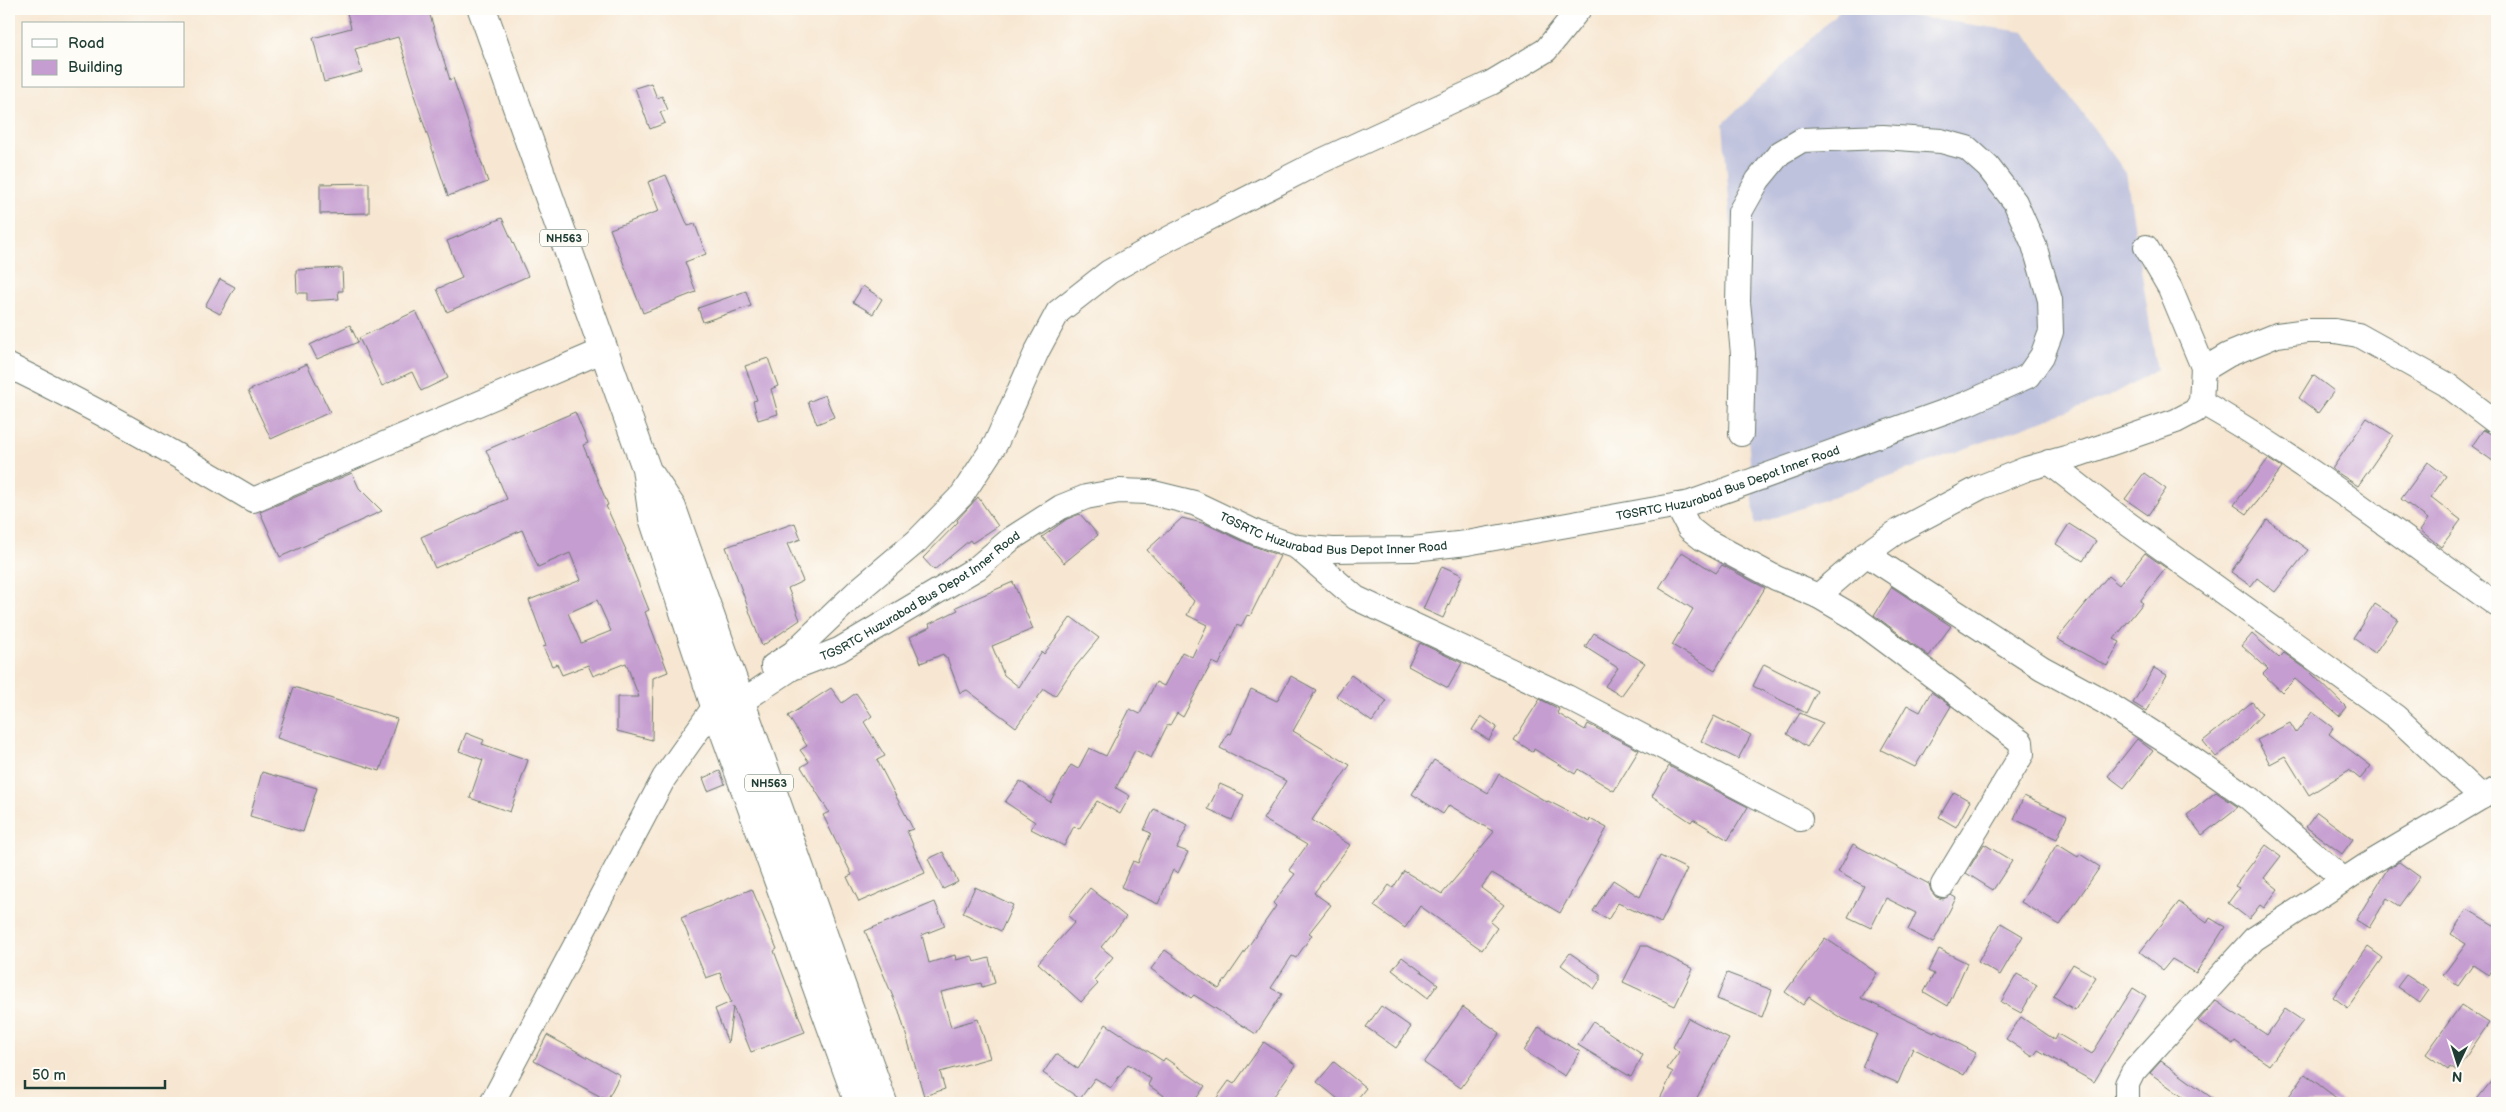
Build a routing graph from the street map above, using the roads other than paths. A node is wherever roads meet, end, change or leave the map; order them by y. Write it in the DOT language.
graph roads {
  1 [pos="482,9"];
  2 [pos="1579,9"];
  3 [pos="2146,247"];
  4 [pos="604,350"];
  5 [pos="9,366"];
  6 [pos="2203,370"];
  7 [pos="2202,402"];
  8 [pos="2497,423"];
  9 [pos="1741,434"];
  10 [pos="2049,462"];
  11 [pos="1677,505"];
  12 [pos="1297,546"];
  13 [pos="1866,554"];
  14 [pos="1818,596"];
  15 [pos="2497,605"];
  16 [pos="731,701"];
  17 [pos="2490,793"];
  18 [pos="1800,819"];
  19 [pos="2344,880"];
  20 [pos="1943,885"];
  21 [pos="492,1103"];
  22 [pos="859,1103"];
  23 [pos="883,1103"];
  24 [pos="2127,1103"];
  1 -- 4 [label="highway, NH563"];
  2 -- 16 [label="street"];
  3 -- 6 [label="street"];
  4 -- 5 [label="street"];
  4 -- 16 [label="highway, NH563"];
  6 -- 7 [label="street"];
  6 -- 8 [label="street"];
  7 -- 10 [label="street"];
  7 -- 15 [label="street"];
  9 -- 11 [label="street, TGSRTC Huzurabad Bus Depot Inner Road"];
  10 -- 13 [label="street"];
  10 -- 17 [label="street"];
  11 -- 12 [label="street, TGSRTC Huzurabad Bus Depot Inner Road"];
  11 -- 14 [label="street"];
  12 -- 16 [label="street, TGSRTC Huzurabad Bus Depot Inner Road"];
  12 -- 18 [label="street"];
  13 -- 14 [label="street"];
  13 -- 19 [label="street"];
  14 -- 20 [label="street"];
  16 -- 21 [label="street"];
  16 -- 22 [label="highway, NH563"];
  16 -- 23 [label="highway, NH563"];
  17 -- 19 [label="street"];
  19 -- 24 [label="street"];
}
